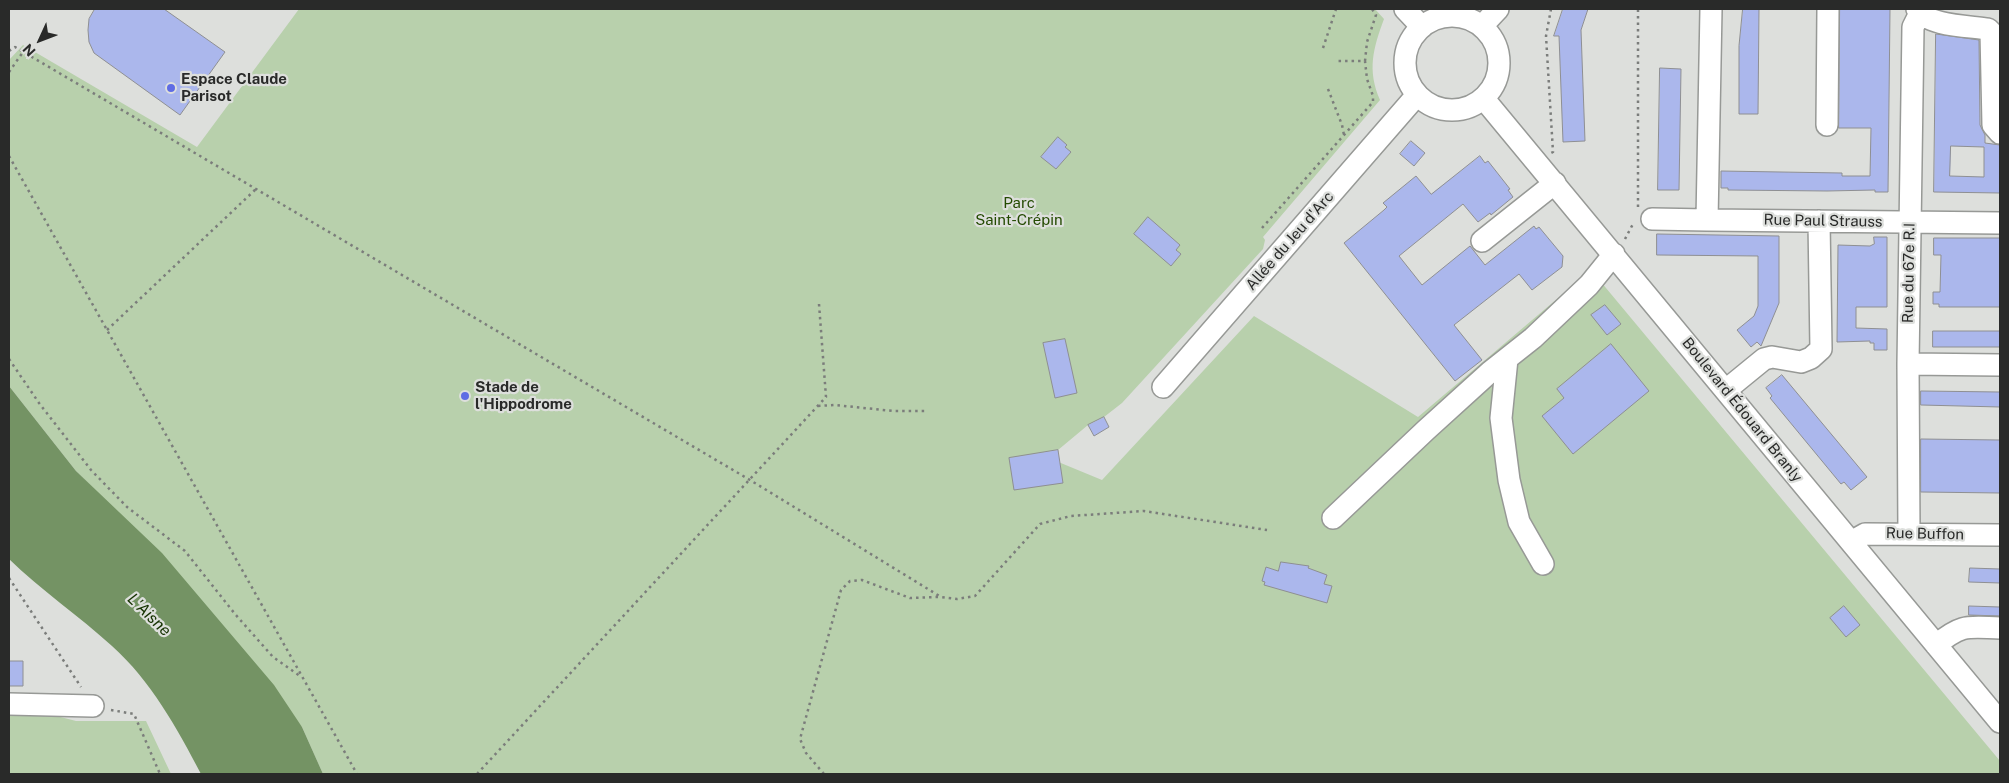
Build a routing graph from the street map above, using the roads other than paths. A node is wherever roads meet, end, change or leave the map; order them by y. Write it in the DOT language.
graph roads {
  1 [pos="1406,9"];
  2 [pos="1498,9"];
  3 [pos="1711,9"];
  4 [pos="1828,9"];
  5 [pos="1919,10"];
  6 [pos="1482,26"];
  7 [pos="1422,27"];
  8 [pos="1417,95"];
  9 [pos="1484,98"];
  10 [pos="1827,125"];
  11 [pos="2000,133"];
  12 [pos="1554,182"];
  13 [pos="1642,215"];
  14 [pos="1707,220"];
  15 [pos="1819,221"];
  16 [pos="1909,223"];
  17 [pos="2000,223"];
  18 [pos="1482,241"];
  19 [pos="1614,254"];
  20 [pos="1507,359"];
  21 [pos="1908,364"];
  22 [pos="2000,365"];
  23 [pos="1163,387"];
  24 [pos="1726,390"];
  25 [pos="1333,518"];
  26 [pos="1909,534"];
  27 [pos="2000,535"];
  28 [pos="1851,542"];
  29 [pos="1543,564"];
  30 [pos="2000,628"];
  31 [pos="1936,645"];
  32 [pos="9,704"];
  33 [pos="93,706"];
  34 [pos="2000,722"];
  1 -- 7 [label="street"];
  2 -- 6 [label="street"];
  3 -- 14 [label="street"];
  4 -- 10 [label="street"];
  5 -- 11 [label="street"];
  5 -- 16 [label="street, Rue du 67e R.I"];
  6 -- 7 [label="street"];
  6 -- 9 [label="street"];
  7 -- 8 [label="street"];
  8 -- 9 [label="street"];
  8 -- 23 [label="street, Allée du Jeu d'Arc"];
  9 -- 12 [label="street, Boulevard Édouard Branly"];
  12 -- 18 [label="street"];
  12 -- 19 [label="street, Boulevard Édouard Branly"];
  13 -- 14 [label="street, Rue Paul Strauss"];
  14 -- 15 [label="street, Rue Paul Strauss"];
  15 -- 16 [label="street, Rue Paul Strauss"];
  15 -- 24 [label="street"];
  16 -- 17 [label="street, Rue Paul Strauss"];
  16 -- 21 [label="street, Rue du 67e R.I"];
  19 -- 20 [label="street"];
  19 -- 24 [label="street, Boulevard Édouard Branly"];
  20 -- 25 [label="street"];
  20 -- 29 [label="street"];
  21 -- 22 [label="street"];
  21 -- 26 [label="street, Rue du 67e R.I"];
  24 -- 28 [label="street, Boulevard Édouard Branly"];
  26 -- 27 [label="street, Rue Buffon"];
  26 -- 28 [label="street, Rue Buffon"];
  28 -- 31 [label="street, Boulevard Édouard Branly"];
  30 -- 31 [label="street"];
  31 -- 34 [label="street, Boulevard Édouard Branly"];
  32 -- 33 [label="street"];
}
